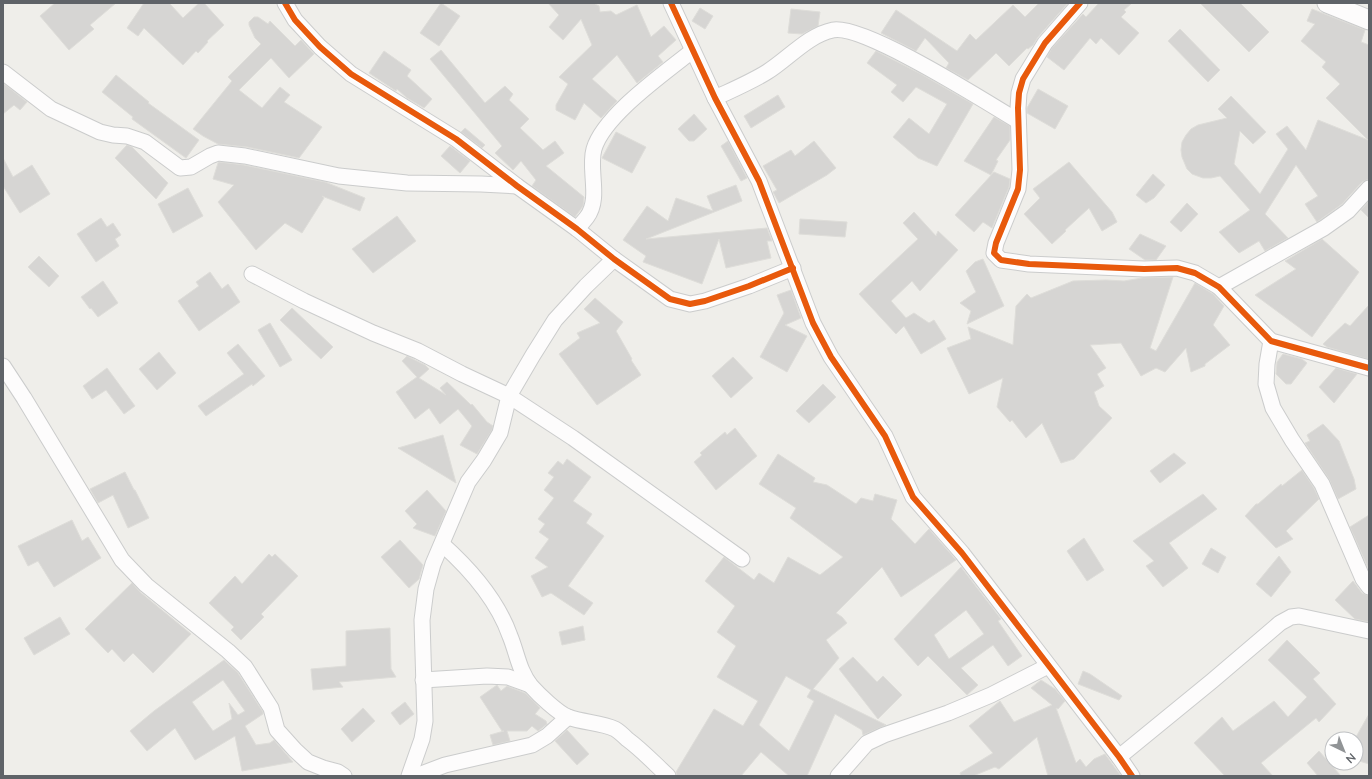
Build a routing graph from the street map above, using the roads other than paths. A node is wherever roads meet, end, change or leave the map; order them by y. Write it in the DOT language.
graph roads {
  1 [pos="285,3"];
  2 [pos="671,3"];
  3 [pos="1080,3"];
  4 [pos="1327,3"];
  5 [pos="1369,20"];
  6 [pos="692,51"];
  7 [pos="3,72"];
  8 [pos="715,98"];
  9 [pos="1018,120"];
  10 [pos="517,186"];
  11 [pos="1369,188"];
  12 [pos="577,229"];
  13 [pos="614,259"];
  14 [pos="793,268"];
  15 [pos="252,274"];
  16 [pos="1219,287"];
  17 [pos="1271,341"];
  18 [pos="3,366"];
  19 [pos="1369,368"];
  20 [pos="509,396"];
  21 [pos="442,544"];
  22 [pos="742,559"];
  23 [pos="1369,587"];
  24 [pos="1369,631"];
  25 [pos="1048,666"];
  26 [pos="423,680"];
  27 [pos="530,685"];
  28 [pos="568,717"];
  29 [pos="1119,757"];
  30 [pos="338,775"];
  31 [pos="409,776"];
  32 [pos="416,776"];
  33 [pos="668,776"];
  34 [pos="838,776"];
  35 [pos="1132,776"];
  1 -- 10 [label="street"];
  2 -- 6 [label="street"];
  3 -- 9 [label="street"];
  4 -- 5 [label="street"];
  6 -- 8 [label="street"];
  6 -- 12 [label="street"];
  7 -- 10 [label="street"];
  8 -- 9 [label="street"];
  8 -- 14 [label="street"];
  9 -- 16 [label="street"];
  10 -- 12 [label="street"];
  11 -- 16 [label="street"];
  12 -- 13 [label="street"];
  13 -- 14 [label="street"];
  13 -- 20 [label="street"];
  14 -- 25 [label="street"];
  15 -- 20 [label="street"];
  16 -- 17 [label="street"];
  17 -- 19 [label="street"];
  17 -- 23 [label="street"];
  18 -- 30 [label="street"];
  20 -- 21 [label="street"];
  20 -- 22 [label="street"];
  21 -- 26 [label="street"];
  21 -- 27 [label="street"];
  24 -- 29 [label="street"];
  25 -- 29 [label="street"];
  25 -- 34 [label="street"];
  26 -- 27 [label="street"];
  26 -- 31 [label="street"];
  27 -- 28 [label="street"];
  28 -- 32 [label="street"];
  28 -- 33 [label="street"];
  29 -- 35 [label="street"];
}
